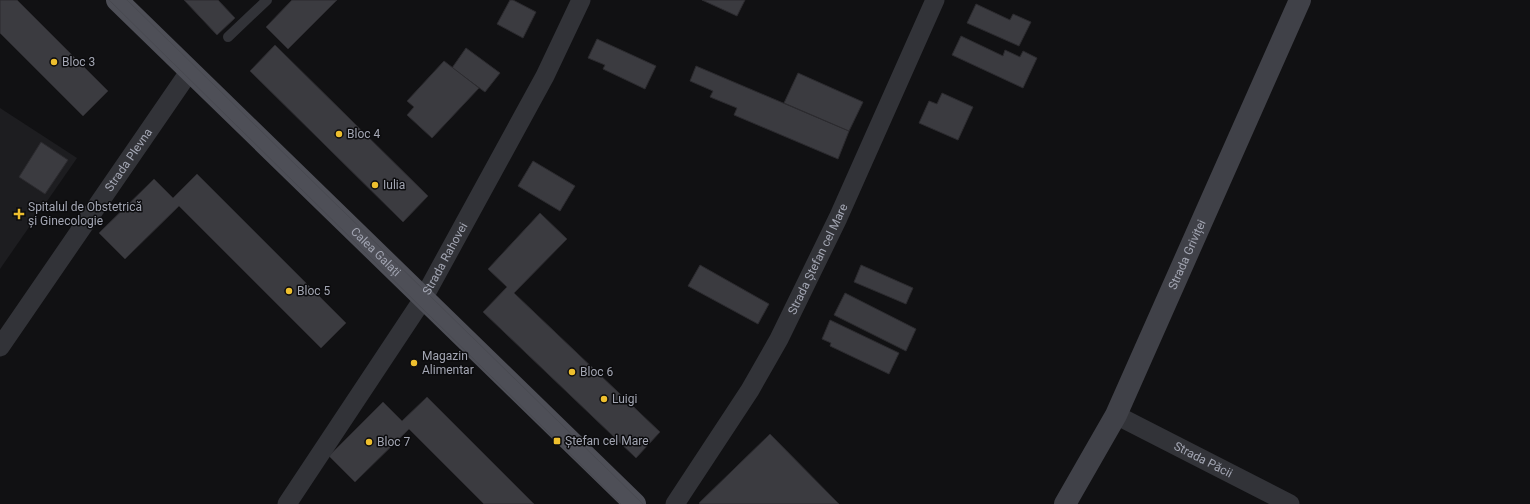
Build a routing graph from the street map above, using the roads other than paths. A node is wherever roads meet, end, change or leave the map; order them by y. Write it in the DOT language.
graph roads {
  1 [pos="117,0"];
  2 [pos="267,0"];
  3 [pos="581,0"];
  4 [pos="935,0"];
  5 [pos="1300,0"];
  6 [pos="228,37"];
  7 [pos="189,72"];
  8 [pos="423,299"];
  9 [pos="0,347"];
  10 [pos="1116,415"];
  11 [pos="288,504"];
  12 [pos="635,504"];
  13 [pos="675,504"];
  14 [pos="1065,504"];
  15 [pos="1290,504"];
  1 -- 7 [label="main road, Calea Galați"];
  2 -- 6 [label="lane"];
  3 -- 8 [label="street, Strada Rahovei"];
  4 -- 13 [label="street, Strada Ștefan cel Mare"];
  5 -- 10 [label="main road, Strada Griviței"];
  7 -- 8 [label="main road, Calea Galați"];
  7 -- 9 [label="street, Strada Plevna"];
  8 -- 11 [label="street, Strada Rahovei"];
  8 -- 12 [label="main road, Calea Galați"];
  10 -- 14 [label="main road, Strada Griviței"];
  10 -- 15 [label="street, Strada Păcii"];
}
